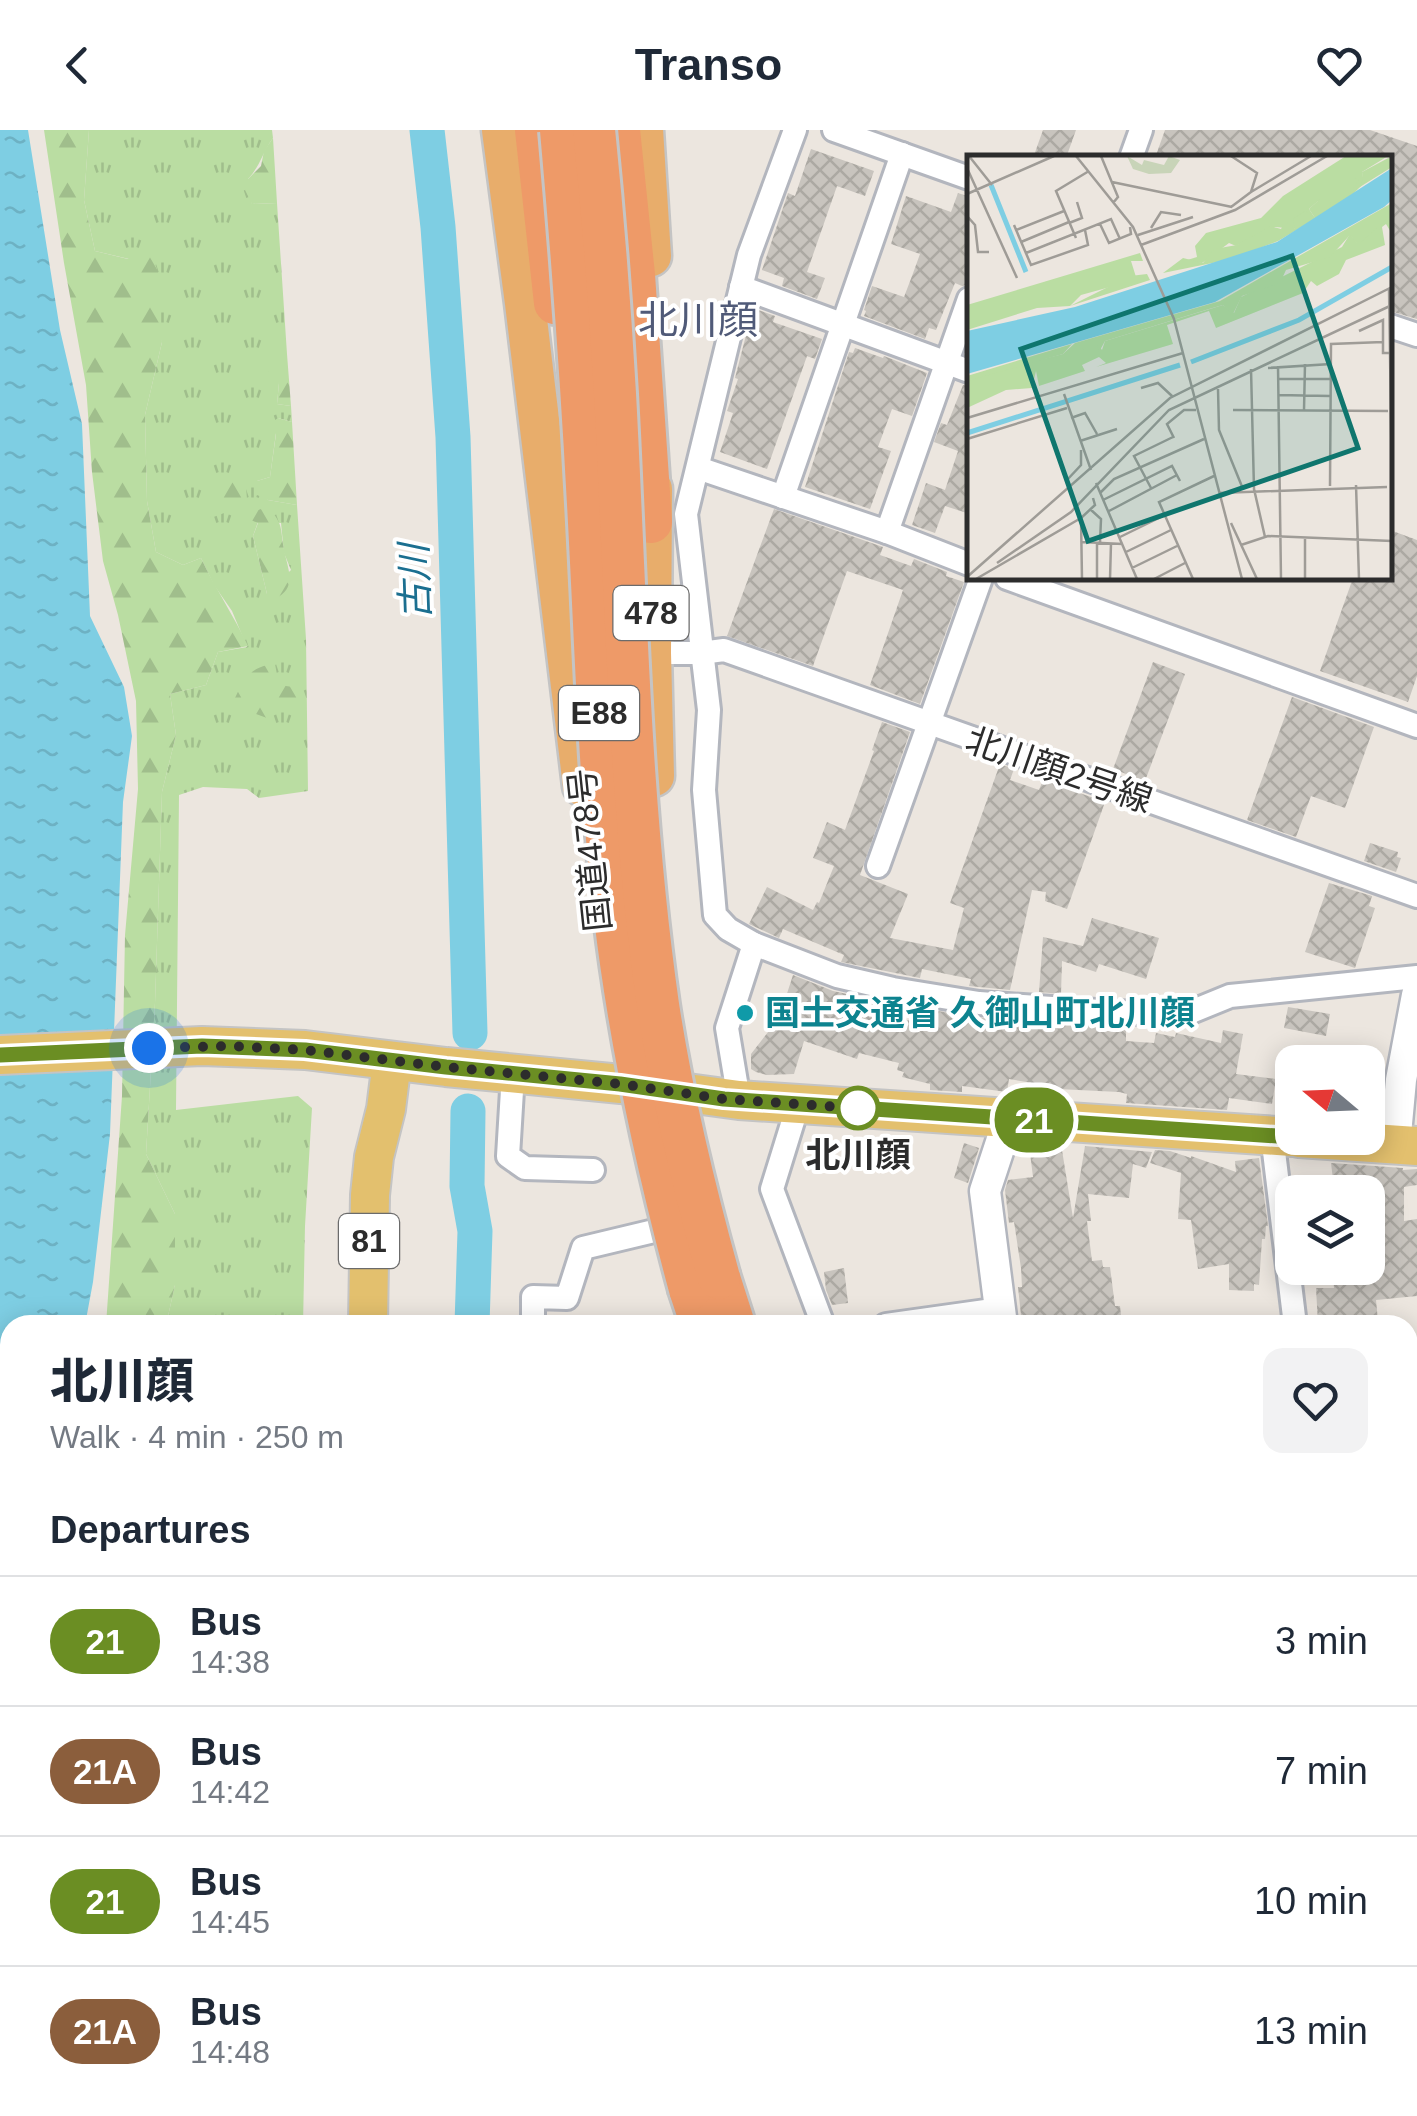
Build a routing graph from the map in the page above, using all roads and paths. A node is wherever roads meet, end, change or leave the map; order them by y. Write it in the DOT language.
graph roads {
  1 [pos="502,130"];
  2 [pos="536,130"];
  3 [pos="561,130"];
  4 [pos="594,130"];
  5 [pos="619,130"];
  6 [pos="643,130"];
  7 [pos="795,130"];
  8 [pos="834,130"];
  9 [pos="1141,130"];
  10 [pos="902,154"];
  11 [pos="1132,155"];
  12 [pos="967,177"];
  13 [pos="741,287"];
  14 [pos="967,307"];
  15 [pos="842,324"];
  16 [pos="1392,327"];
  17 [pos="1417,335"];
  18 [pos="947,363"];
  19 [pos="967,371"];
  20 [pos="698,468"];
  21 [pos="783,496"];
  22 [pos="651,522"];
  23 [pos="887,532"];
  24 [pos="967,563"];
  25 [pos="980,580"];
  26 [pos="1013,580"];
  27 [pos="651,653"];
  28 [pos="701,653"];
  29 [pos="929,724"];
  30 [pos="1417,726"];
  31 [pos="579,738"];
  32 [pos="878,866"];
  33 [pos="1417,896"];
  34 [pos="754,944"];
  35 [pos="1417,977"];
  36 [pos="1417,994"];
  37 [pos="0,1055"];
  38 [pos="374,1058"];
  39 [pos="513,1074"];
  40 [pos="620,1084"];
  41 [pos="692,1094"];
  42 [pos="739,1100"];
  43 [pos="798,1105"];
  44 [pos="1009,1118"];
  45 [pos="1275,1136"];
  46 [pos="1406,1146"];
  47 [pos="1289,1155"];
  48 [pos="593,1170"];
  49 [pos="654,1231"];
  50 [pos="698,1304"];
  51 [pos="368,1315"];
  52 [pos="533,1315"];
  53 [pos="747,1315"];
  54 [pos="819,1315"];
  55 [pos="1001,1315"];
  56 [pos="1295,1315"];
  1 -- 31 [label="highway, 国道478号 / 478"];
  2 -- 31 [label="highway"];
  3 -- 50 [label="highway, E88, bridge"];
  4 -- 50 [label="highway, E88, bridge"];
  5 -- 22 [label="highway"];
  6 -- 22 [label="highway, 国道478号 / 478"];
  7 -- 13 [label="street"];
  8 -- 10 [label="street"];
  9 -- 11 [label="street"];
  10 -- 12 [label="street"];
  10 -- 15 [label="street"];
  13 -- 15 [label="street"];
  13 -- 20 [label="street"];
  14 -- 18 [label="street"];
  15 -- 18 [label="street"];
  15 -- 21 [label="street"];
  16 -- 17 [label="street"];
  18 -- 19 [label="street"];
  18 -- 23 [label="street"];
  20 -- 21 [label="street"];
  20 -- 28 [label="street"];
  21 -- 23 [label="street"];
  22 -- 27 [label="highway, 国道478号 / 478"];
  23 -- 24 [label="street"];
  25 -- 29 [label="street"];
  26 -- 30 [label="street"];
  27 -- 28 [label="street, 北川顔2号線"];
  27 -- 41 [label="highway, 国道478号 / 478"];
  28 -- 29 [label="street, 北川顔2号線"];
  28 -- 34 [label="street"];
  29 -- 32 [label="street"];
  29 -- 33 [label="street, 北川顔2号線"];
  31 -- 40 [label="highway, 国道478号 / 478"];
  34 -- 35 [label="street"];
  34 -- 42 [label="street"];
  36 -- 46 [label="street"];
  37 -- 38 [label="main road"];
  38 -- 39 [label="main road"];
  38 -- 51 [label="main road, 81"];
  39 -- 40 [label="main road"];
  39 -- 48 [label="street"];
  40 -- 41 [label="main road"];
  40 -- 49 [label="highway, 国道478号 / 478"];
  41 -- 42 [label="main road"];
  41 -- 53 [label="highway, 国道478号 / 478"];
  42 -- 43 [label="main road"];
  43 -- 44 [label="main road"];
  43 -- 54 [label="street"];
  44 -- 45 [label="main road"];
  44 -- 55 [label="street"];
  47 -- 56 [label="street"];
  49 -- 50 [label="highway, 国道478号 / 478"];
  49 -- 52 [label="street"];
}
